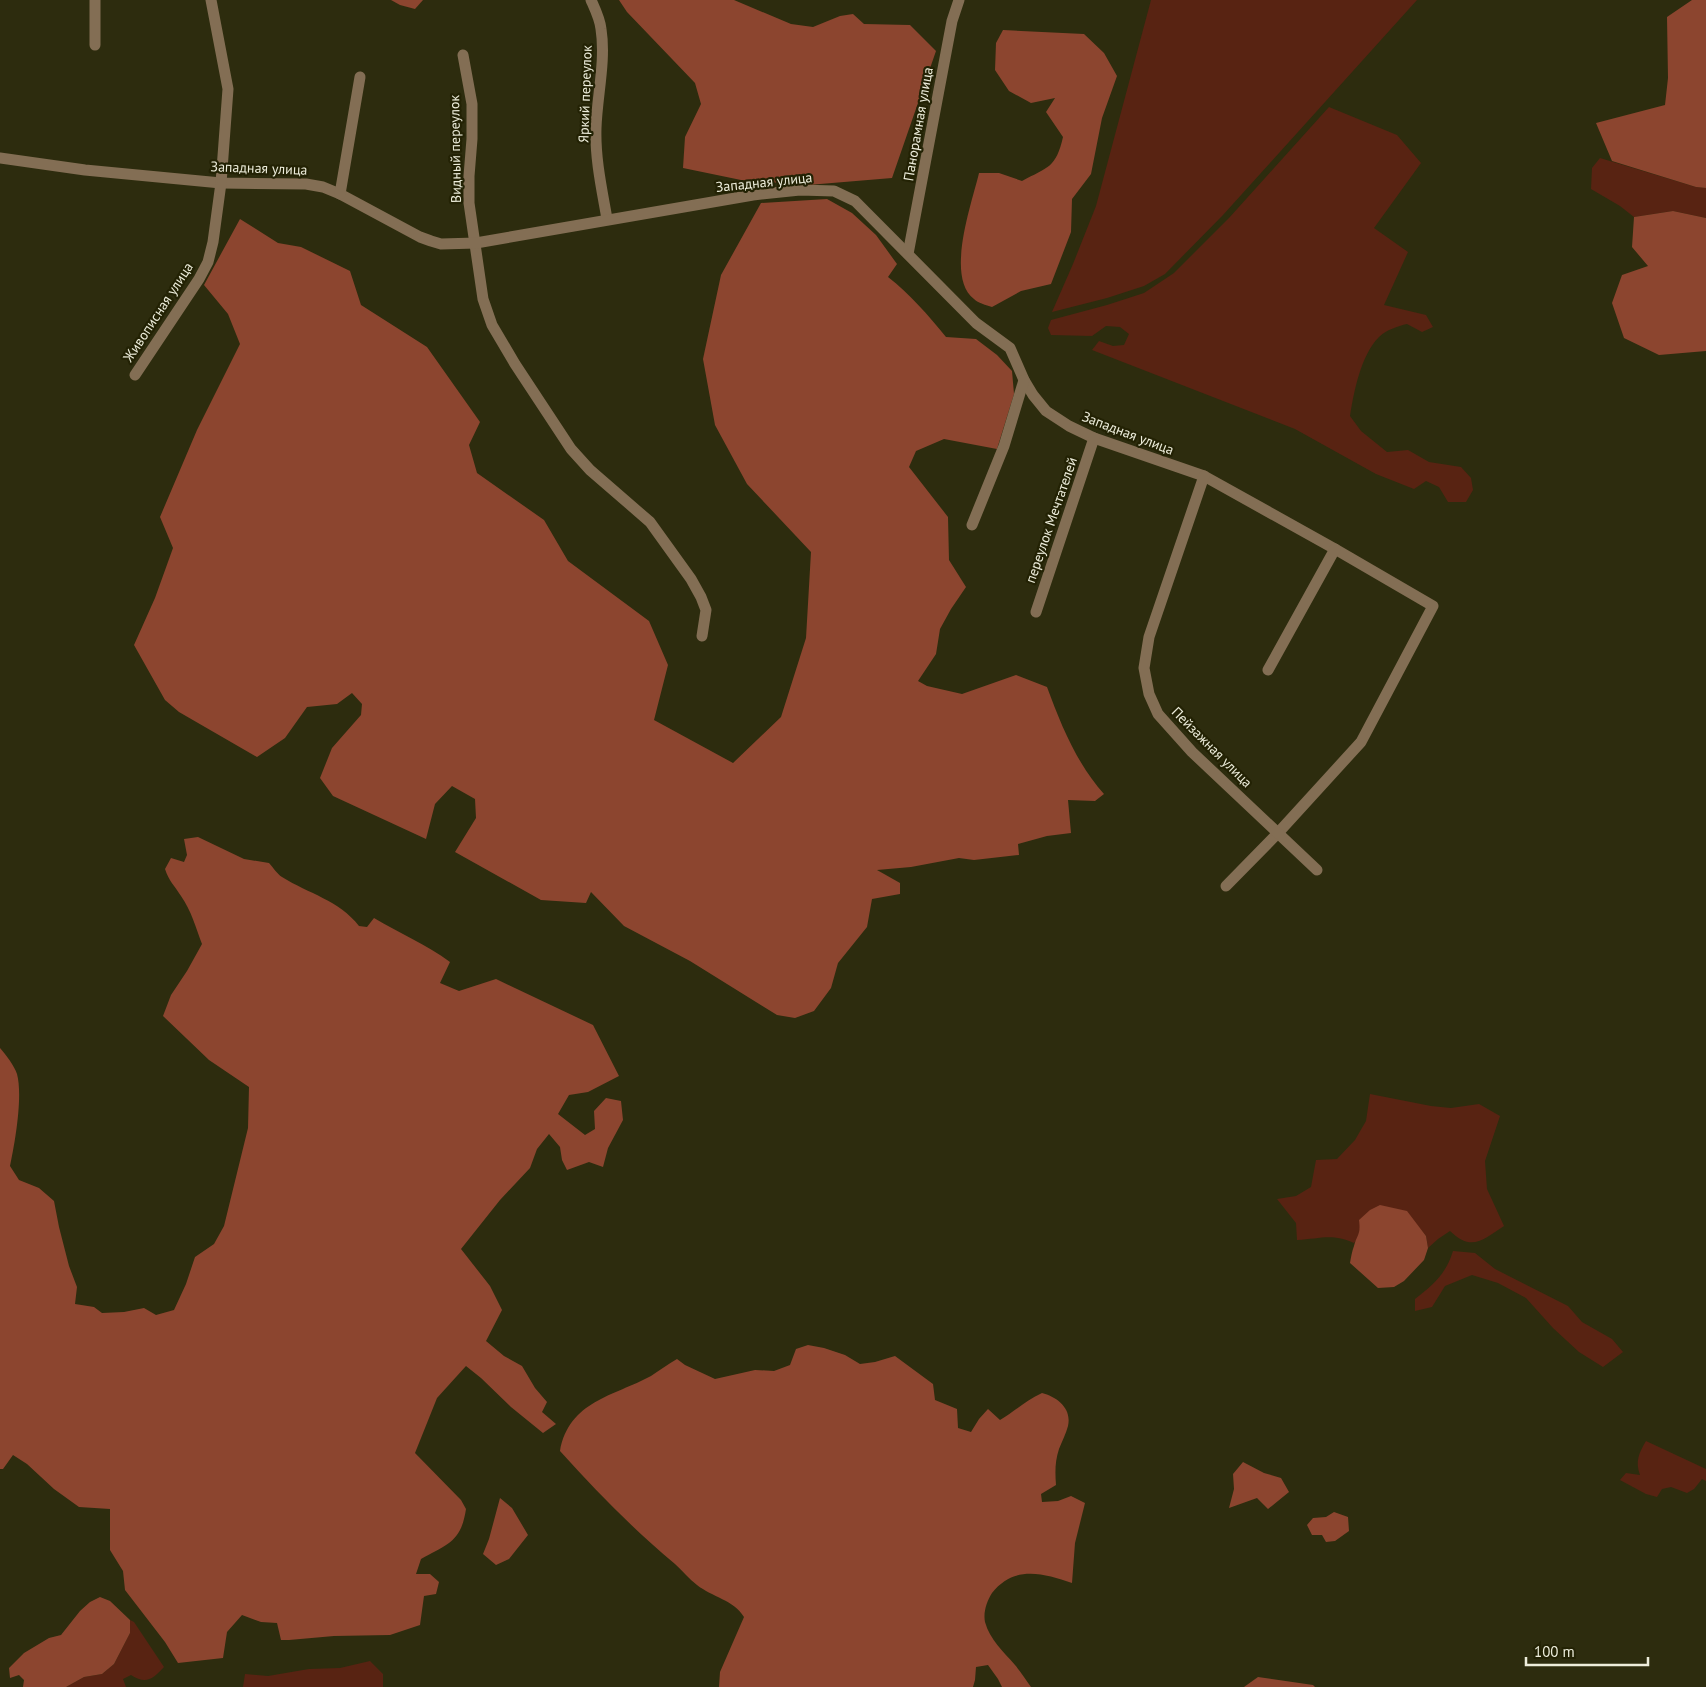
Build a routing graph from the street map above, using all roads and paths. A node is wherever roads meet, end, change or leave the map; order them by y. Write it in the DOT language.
graph roads {
  1 [pos="95,0"];
  2 [pos="211,0"];
  3 [pos="591,0"];
  4 [pos="959,0"];
  5 [pos="95,45"];
  6 [pos="463,55"];
  7 [pos="360,77"];
  8 [pos="0,158"];
  9 [pos="221,183"];
  10 [pos="340,194"];
  11 [pos="607,220"];
  12 [pos="476,243"];
  13 [pos="908,254"];
  14 [pos="135,375"];
  15 [pos="1024,380"];
  16 [pos="1094,438"];
  17 [pos="1204,476"];
  18 [pos="972,525"];
  19 [pos="1335,548"];
  20 [pos="1036,612"];
  21 [pos="702,636"];
  22 [pos="1268,670"];
  23 [pos="1278,834"];
  24 [pos="1317,870"];
  25 [pos="1226,886"];
  1 -- 5 [label="street"];
  2 -- 9 [label="street, Живописная улица"];
  3 -- 11 [label="street, Яркий переулок"];
  4 -- 13 [label="street, Панорамная улица"];
  6 -- 12 [label="street, Видный переулок"];
  7 -- 10 [label="street"];
  8 -- 9 [label="street, Западная улица"];
  9 -- 10 [label="street, Западная улица"];
  9 -- 14 [label="street, Живописная улица"];
  10 -- 12 [label="street, Западная улица"];
  11 -- 12 [label="street, Западная улица"];
  11 -- 13 [label="street, Западная улица"];
  12 -- 21 [label="street, Видный переулок"];
  13 -- 15 [label="street, Западная улица"];
  15 -- 16 [label="street, Западная улица"];
  15 -- 18 [label="street"];
  16 -- 17 [label="street, Западная улица"];
  16 -- 20 [label="street, переулок Мечтателей"];
  17 -- 19 [label="street, Западная улица"];
  17 -- 23 [label="street, Пейзажная улица"];
  19 -- 22 [label="street"];
  19 -- 23 [label="street, Западная улица"];
  23 -- 24 [label="street, Пейзажная улица"];
  23 -- 25 [label="street"];
}
